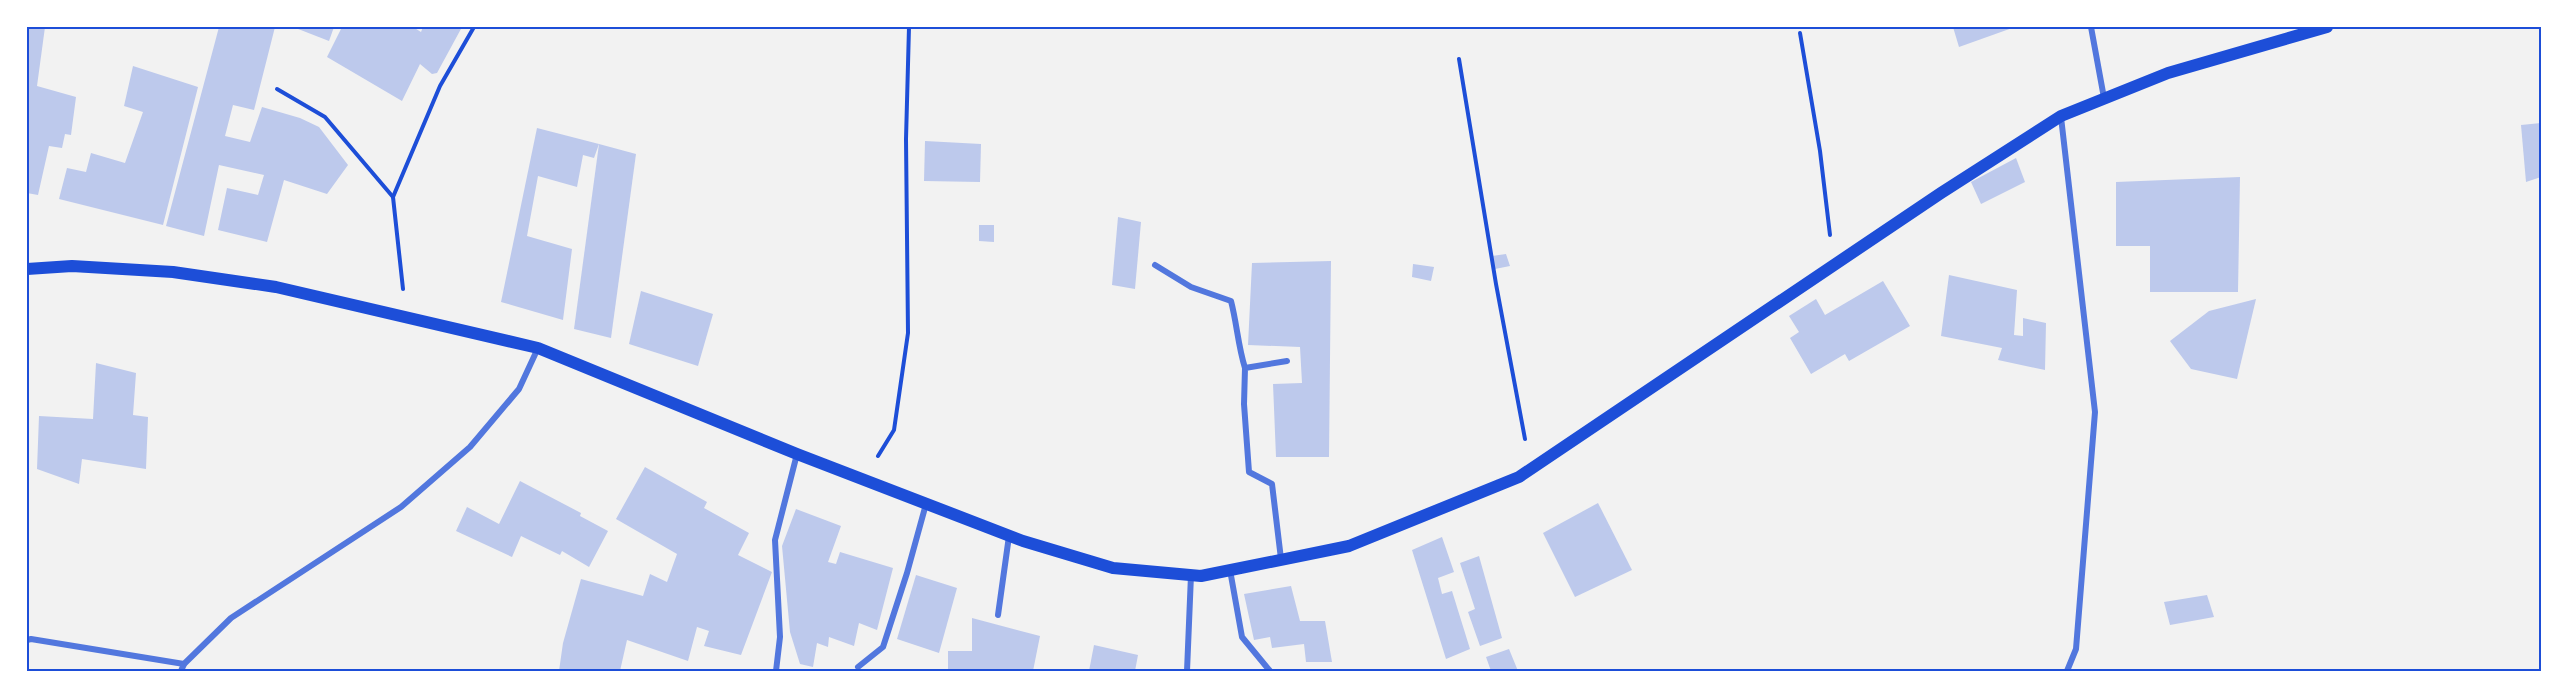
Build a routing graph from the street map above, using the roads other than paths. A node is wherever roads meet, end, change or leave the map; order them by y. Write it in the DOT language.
graph roads {
  1 [pos="2091,27"];
  2 [pos="2327,27"];
  3 [pos="2104,99"];
  4 [pos="2061,116"];
  5 [pos="1155,265"];
  6 [pos="27,269"];
  7 [pos="538,348"];
  8 [pos="1287,361"];
  9 [pos="1245,368"];
  10 [pos="797,454"];
  11 [pos="926,504"];
  12 [pos="1010,536"];
  13 [pos="1281,560"];
  14 [pos="1230,570"];
  15 [pos="1191,575"];
  16 [pos="998,615"];
  17 [pos="27,640"];
  18 [pos="184,664"];
  19 [pos="858,667"];
  20 [pos="181,671"];
  21 [pos="776,671"];
  22 [pos="1187,671"];
  23 [pos="1270,671"];
  24 [pos="2067,671"];
  1 -- 3 [label="street"];
  2 -- 3 [label="main road"];
  3 -- 4 [label="main road"];
  4 -- 13 [label="main road"];
  4 -- 24 [label="street"];
  5 -- 9 [label="street"];
  6 -- 7 [label="main road"];
  7 -- 10 [label="main road"];
  7 -- 18 [label="street"];
  8 -- 9 [label="street"];
  9 -- 13 [label="street"];
  10 -- 11 [label="main road"];
  10 -- 21 [label="street"];
  11 -- 12 [label="main road"];
  11 -- 19 [label="street"];
  12 -- 15 [label="main road"];
  12 -- 16 [label="street"];
  13 -- 14 [label="main road"];
  14 -- 15 [label="main road"];
  14 -- 23 [label="street"];
  15 -- 22 [label="street"];
  17 -- 18 [label="street"];
  18 -- 20 [label="street"];
}
